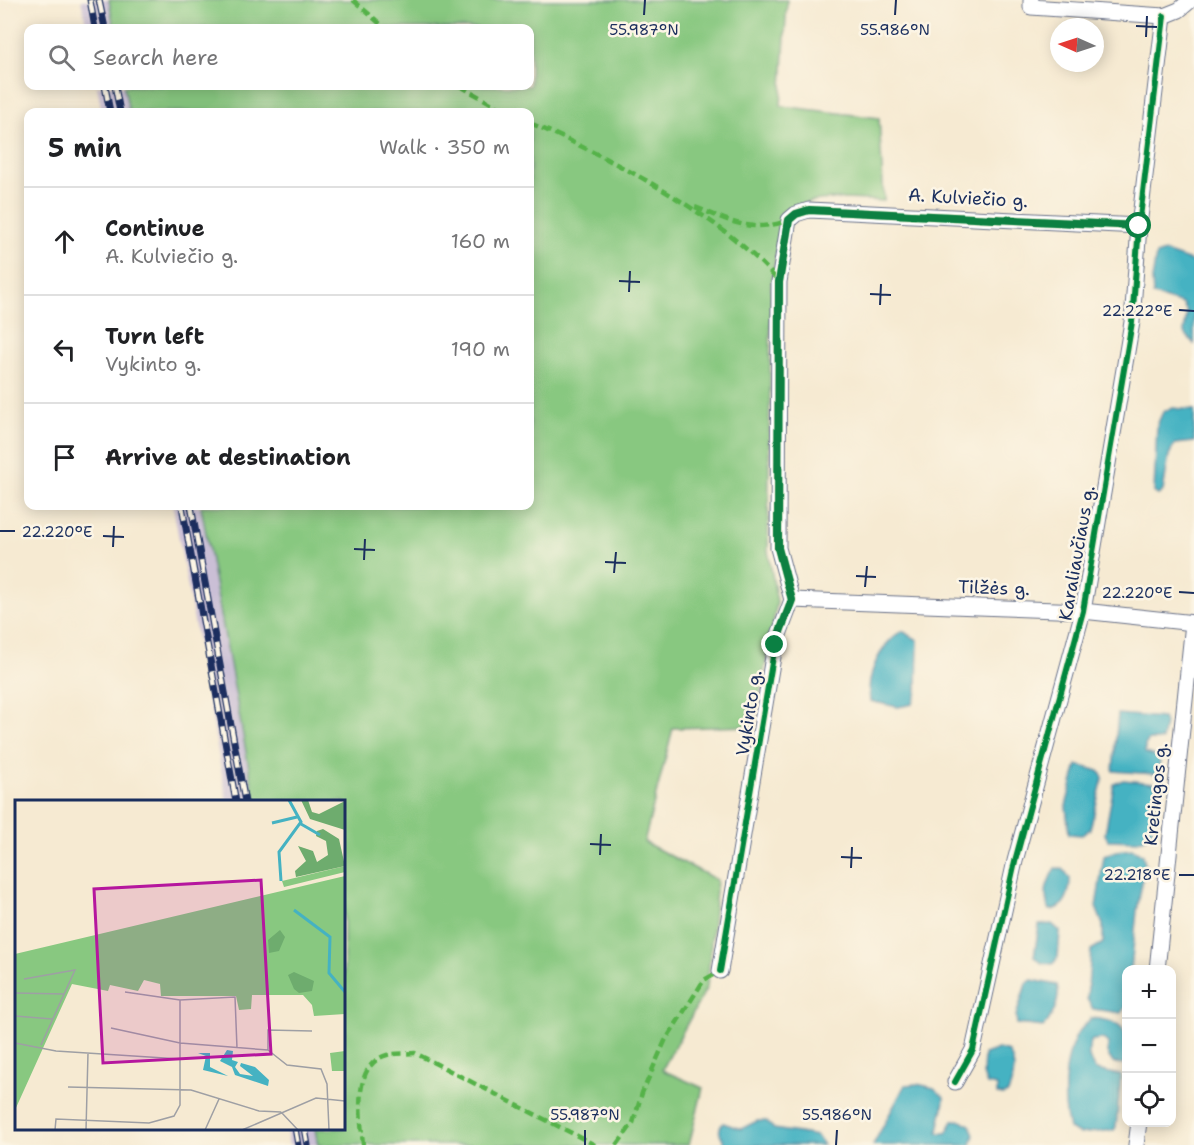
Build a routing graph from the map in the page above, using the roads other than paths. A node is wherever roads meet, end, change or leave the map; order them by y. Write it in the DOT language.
graph roads {
  1 [pos="1031,0"];
  2 [pos="1191,0"];
  3 [pos="1164,16"];
  4 [pos="1139,226"];
  5 [pos="792,600"];
  6 [pos="1083,611"];
  7 [pos="1194,623"];
  8 [pos="1157,965"];
  9 [pos="720,971"];
  10 [pos="955,1082"];
  11 [pos="1138,1127"];
  12 [pos="1136,1145"];
  1 -- 3 [label="street"];
  2 -- 3 [label="street"];
  3 -- 4 [label="street, Karaliaučiaus g."];
  4 -- 5 [label="street, A. Kulviečio g."];
  4 -- 6 [label="street, Karaliaučiaus g."];
  5 -- 6 [label="street, Tilžės g."];
  5 -- 9 [label="street, Vykinto g."];
  6 -- 7 [label="street, Tilžės g."];
  6 -- 10 [label="street, Karaliaučiaus g."];
  7 -- 8 [label="street, Kretingos g."];
  11 -- 12 [label="street"];
}
